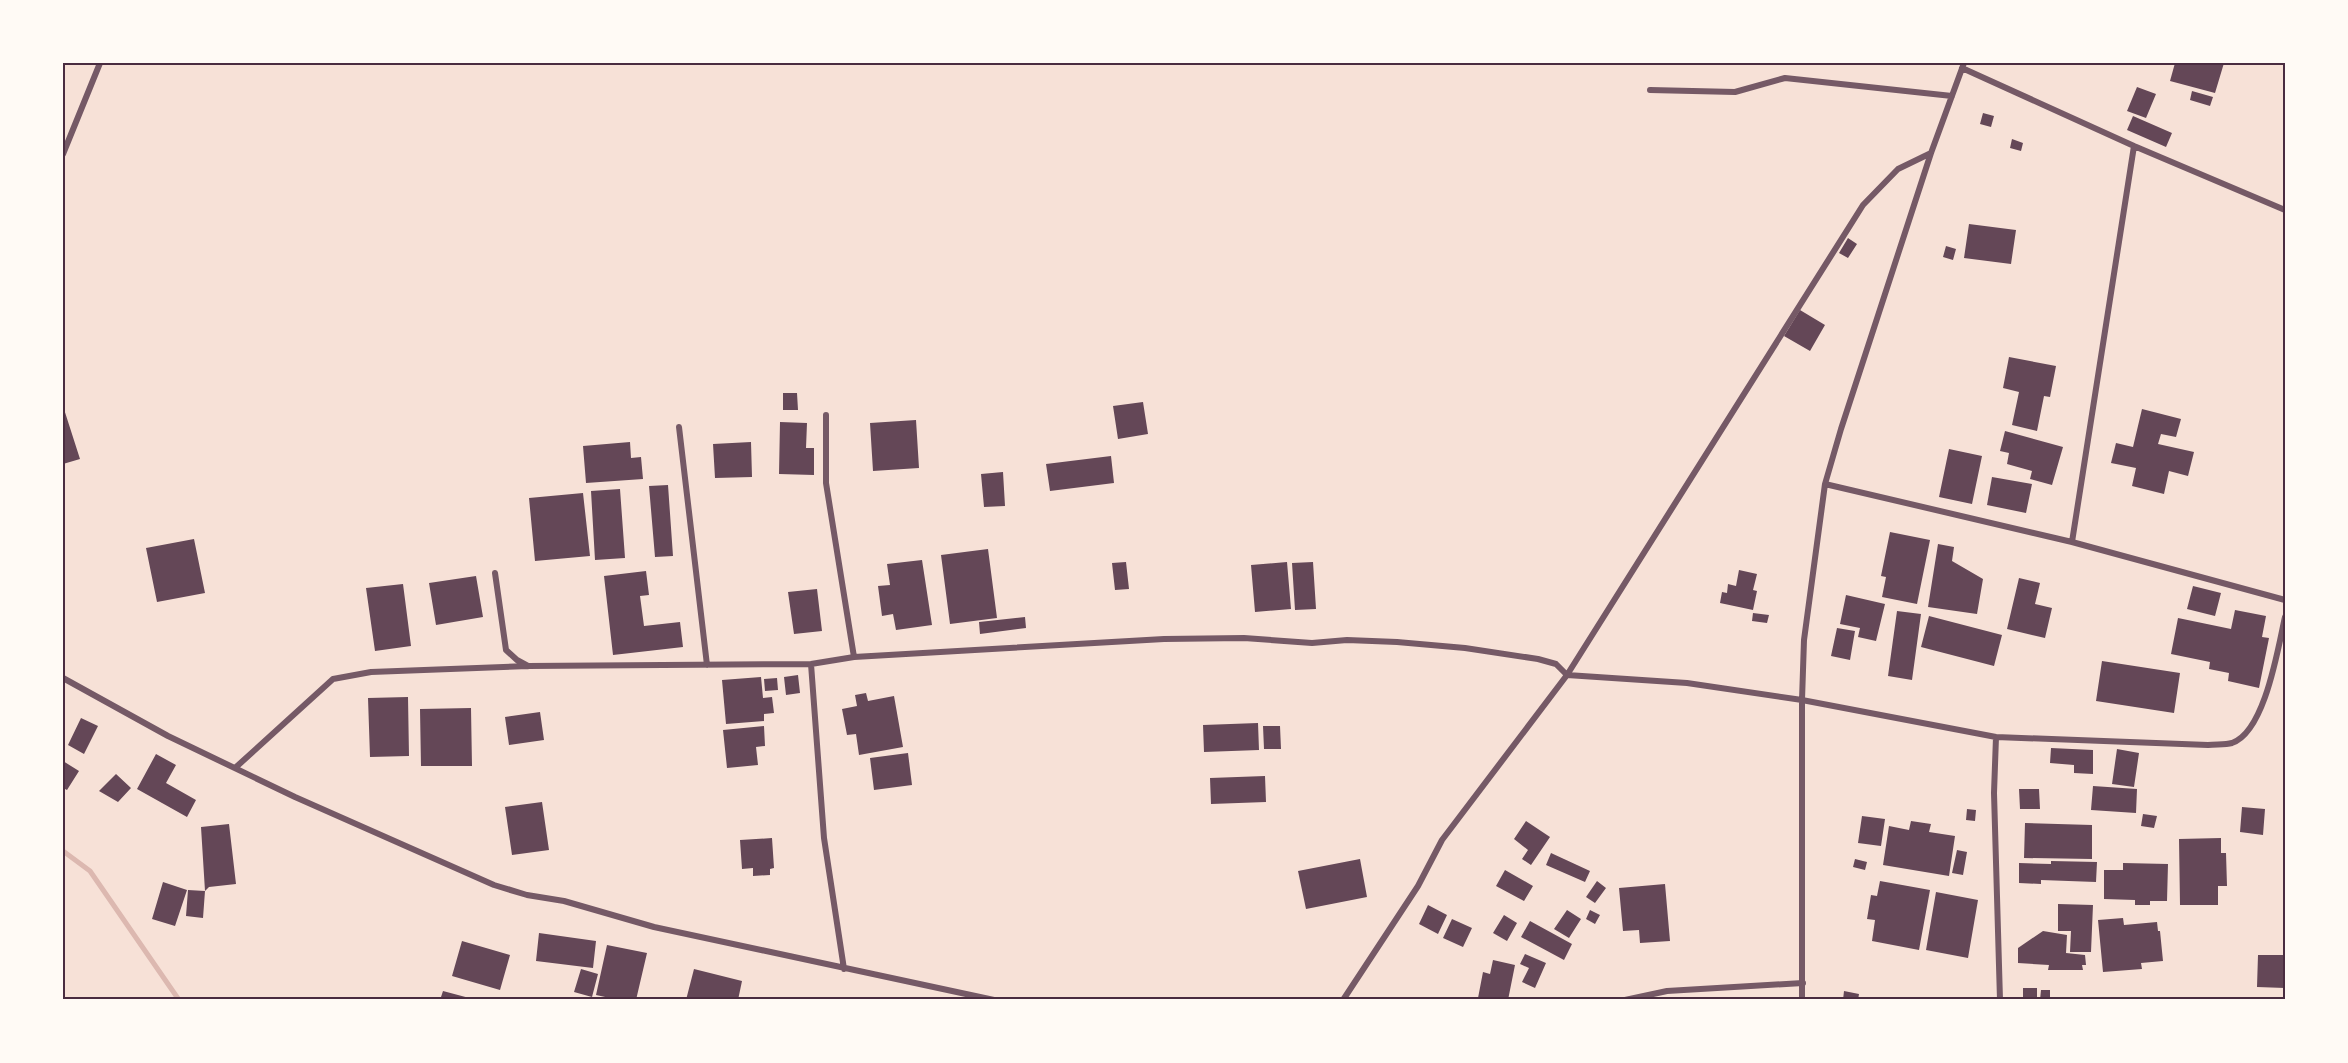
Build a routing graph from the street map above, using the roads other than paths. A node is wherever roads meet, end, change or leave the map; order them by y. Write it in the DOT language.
graph roads {
  1 [pos="100,63"];
  2 [pos="1963,65"];
  3 [pos="1650,90"];
  4 [pos="1952,96"];
  5 [pos="2134,146"];
  6 [pos="1931,153"];
  7 [pos="63,154"];
  8 [pos="2285,210"];
  9 [pos="826,415"];
  10 [pos="679,426"];
  11 [pos="1826,484"];
  12 [pos="2072,542"];
  13 [pos="495,573"];
  14 [pos="2285,600"];
  15 [pos="2285,617"];
  16 [pos="854,657"];
  17 [pos="811,664"];
  18 [pos="707,665"];
  19 [pos="528,666"];
  20 [pos="1567,675"];
  21 [pos="63,678"];
  22 [pos="1802,700"];
  23 [pos="1996,736"];
  24 [pos="235,768"];
  25 [pos="844,969"];
  26 [pos="1803,983"];
  27 [pos="994,1000"];
  28 [pos="1343,1000"];
  29 [pos="1625,1000"];
  30 [pos="1802,1000"];
  31 [pos="2000,1000"];
  1 -- 7 [label="street"];
  2 -- 4 [label="street"];
  2 -- 5 [label="street"];
  3 -- 4 [label="street"];
  4 -- 6 [label="street"];
  5 -- 8 [label="street"];
  5 -- 12 [label="street"];
  6 -- 11 [label="street"];
  6 -- 20 [label="street"];
  9 -- 16 [label="street"];
  10 -- 18 [label="street"];
  11 -- 12 [label="street"];
  11 -- 22 [label="street"];
  12 -- 14 [label="street"];
  13 -- 19 [label="street"];
  15 -- 23 [label="street"];
  16 -- 17 [label="street"];
  16 -- 20 [label="street"];
  17 -- 18 [label="street"];
  17 -- 25 [label="street"];
  18 -- 19 [label="street"];
  19 -- 24 [label="street"];
  20 -- 22 [label="street"];
  20 -- 28 [label="street"];
  21 -- 24 [label="street"];
  22 -- 23 [label="street"];
  22 -- 26 [label="street"];
  23 -- 31 [label="street"];
  24 -- 25 [label="street"];
  25 -- 27 [label="street"];
  26 -- 29 [label="street"];
  26 -- 30 [label="street"];
}
